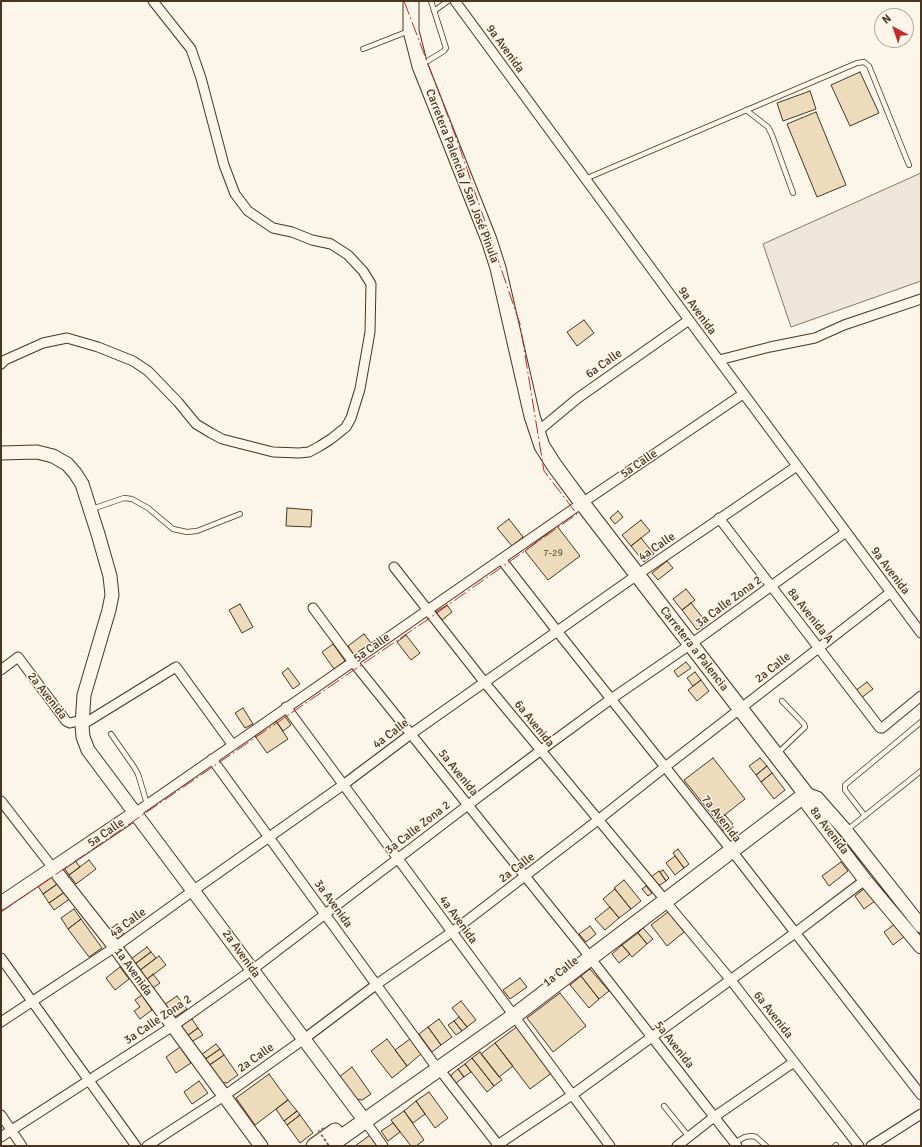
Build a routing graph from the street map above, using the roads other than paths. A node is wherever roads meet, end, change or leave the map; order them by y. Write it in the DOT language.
graph roads {
  1 [pos="153,1"];
  2 [pos="411,1"];
  3 [pos="431,1"];
  4 [pos="448,1"];
  5 [pos="455,1"];
  6 [pos="434,11"];
  7 [pos="411,31"];
  8 [pos="363,49"];
  9 [pos="420,66"];
  10 [pos="746,110"];
  11 [pos="909,165"];
  12 [pos="585,178"];
  13 [pos="792,193"];
  14 [pos="921,299"];
  15 [pos="688,320"];
  16 [pos="719,360"];
  17 [pos="1,364"];
  18 [pos="743,394"];
  19 [pos="537,432"];
  20 [pos="1,453"];
  21 [pos="797,466"];
  22 [pos="582,503"];
  23 [pos="90,510"];
  24 [pos="240,514"];
  25 [pos="720,518"];
  26 [pos="846,532"];
  27 [pos="501,559"];
  28 [pos="394,567"];
  29 [pos="637,575"];
  30 [pos="771,586"];
  31 [pos="890,592"];
  32 [pos="313,608"];
  33 [pos="427,610"];
  34 [pos="557,631"];
  35 [pos="921,633"];
  36 [pos="691,644"];
  37 [pos="819,647"];
  38 [pos="352,662"];
  39 [pos="1,670"];
  40 [pos="485,683"];
  41 [pos="921,696"];
  42 [pos="611,699"];
  43 [pos="782,701"];
  44 [pos="286,707"];
  45 [pos="740,708"];
  46 [pos="921,722"];
  47 [pos="82,723"];
  48 [pos="111,734"];
  49 [pos="411,734"];
  50 [pos="232,744"];
  51 [pos="540,751"];
  52 [pos="776,755"];
  53 [pos="212,758"];
  54 [pos="665,767"];
  55 [pos="921,771"];
  56 [pos="343,785"];
  57 [pos="803,790"];
  58 [pos="1,801"];
  59 [pos="147,804"];
  60 [pos="468,805"];
  61 [pos="135,813"];
  62 [pos="865,816"];
  63 [pos="598,820"];
  64 [pos="846,831"];
  65 [pos="269,837"];
  66 [pos="729,848"];
  67 [pos="398,859"];
  68 [pos="53,868"];
  69 [pos="526,877"];
  70 [pos="865,880"];
  71 [pos="194,890"];
  72 [pos="662,898"];
  73 [pos="1,903"];
  74 [pos="325,914"];
  75 [pos="921,926"];
  76 [pos="452,932"];
  77 [pos="795,933"];
  78 [pos="115,947"];
  79 [pos="921,947"];
  80 [pos="589,955"];
  81 [pos="1,958"];
  82 [pos="252,970"];
  83 [pos="730,979"];
  84 [pos="377,984"];
  85 [pos="32,1001"];
  86 [pos="512,1014"];
  87 [pos="1,1022"];
  88 [pos="173,1026"];
  89 [pos="652,1037"];
  90 [pos="304,1039"];
  91 [pos="794,1062"];
  92 [pos="437,1066"];
  93 [pos="89,1080"];
  94 [pos="572,1095"];
  95 [pos="921,1095"];
  96 [pos="224,1096"];
  97 [pos="664,1106"];
  98 [pos="921,1114"];
  99 [pos="1,1115"];
  100 [pos="714,1117"];
  101 [pos="362,1118"];
  102 [pos="12,1130"];
  103 [pos="1,1137"];
  104 [pos="689,1137"];
  105 [pos="736,1144"];
  106 [pos="22,1146"];
  107 [pos="136,1146"];
  108 [pos="147,1146"];
  109 [pos="261,1146"];
  110 [pos="314,1146"];
  111 [pos="329,1146"];
  112 [pos="382,1146"];
  113 [pos="498,1146"];
  114 [pos="610,1146"];
  115 [pos="677,1146"];
  116 [pos="766,1146"];
  117 [pos="859,1146"];
  118 [pos="871,1146"];
  1 -- 17 [label="street"];
  2 -- 7 [label="main road, Carretera Palencia / San José Pinula"];
  3 -- 6 [label="lane"];
  4 -- 6 [label="lane"];
  5 -- 12 [label="street, 9a Avenida"];
  6 -- 9 [label="lane"];
  7 -- 8 [label="lane"];
  7 -- 9 [label="main road, Carretera Palencia / San José Pinula"];
  9 -- 19 [label="main road, Carretera Palencia / San José Pinula"];
  10 -- 11 [label="lane"];
  10 -- 12 [label="lane"];
  10 -- 13 [label="lane"];
  12 -- 15 [label="street, 9a Avenida"];
  14 -- 16 [label="street"];
  15 -- 16 [label="street, 9a Avenida"];
  15 -- 19 [label="street, 6a Calle"];
  16 -- 18 [label="street, 9a Avenida"];
  18 -- 21 [label="street, 9a Avenida"];
  18 -- 22 [label="street, 5a Calle"];
  19 -- 22 [label="main road, Carretera Palencia / San José Pinula"];
  20 -- 23 [label="street, 2a Avenida"];
  21 -- 25 [label="street, 4a Calle"];
  21 -- 26 [label="street, 9a Avenida"];
  22 -- 27 [label="street, 5a Calle"];
  22 -- 29 [label="main road, Carretera a Palencia"];
  23 -- 24 [label="lane"];
  23 -- 47 [label="street, 2a Avenida"];
  25 -- 29 [label="street, 4a Calle"];
  25 -- 30 [label="street, 8a Avenida A"];
  26 -- 30 [label="street, 3a Calle Zona 2"];
  26 -- 31 [label="street, 9a Avenida"];
  27 -- 33 [label="street, 5a Calle"];
  27 -- 34 [label="street, 7a Avenida"];
  28 -- 33 [label="street, 6a Avenida"];
  29 -- 34 [label="street, 4a Calle"];
  29 -- 36 [label="main road, Carretera a Palencia"];
  30 -- 36 [label="street, 3a Calle Zona 2"];
  30 -- 37 [label="street, 8a Avenida A"];
  31 -- 35 [label="street, 9a Avenida"];
  31 -- 37 [label="street, 2a Calle"];
  32 -- 38 [label="street, 5a Avenida"];
  33 -- 38 [label="street, 5a Calle"];
  33 -- 40 [label="street, 6a Avenida"];
  34 -- 40 [label="street, 4a Calle"];
  34 -- 42 [label="street, 7a Avenida"];
  36 -- 42 [label="street, 3a Calle Zona 2"];
  36 -- 45 [label="main road, Carretera a Palencia"];
  37 -- 41 [label="street, 8a Avenida A"];
  37 -- 45 [label="street, 2a Calle"];
  38 -- 44 [label="street, 5a Calle"];
  38 -- 49 [label="street, 5a Avenida"];
  39 -- 47 [label="street, 2a Avenida"];
  40 -- 49 [label="street, 4a Calle"];
  40 -- 51 [label="street, 6a Avenida"];
  42 -- 51 [label="street, 3a Calle Zona 2"];
  42 -- 54 [label="street, 7a Avenida"];
  43 -- 52 [label="lane"];
  44 -- 50 [label="street, 5a Calle"];
  44 -- 56 [label="street, 4a Avenida"];
  45 -- 52 [label="main road, Carretera a Palencia"];
  45 -- 54 [label="street, 2a Calle"];
  46 -- 62 [label="lane"];
  47 -- 50 [label="street"];
  47 -- 61 [label="street, 2a Avenida"];
  48 -- 59 [label="lane"];
  49 -- 56 [label="street, 4a Calle"];
  49 -- 60 [label="street, 5a Avenida"];
  50 -- 53 [label="street, 5a Calle"];
  51 -- 60 [label="street, 3a Calle Zona 2"];
  51 -- 63 [label="street, 6a Avenida"];
  52 -- 57 [label="main road, Carretera a Palencia"];
  53 -- 59 [label="street, 5a Calle"];
  53 -- 65 [label="street, 3a Avenida"];
  54 -- 63 [label="street, 2a Calle"];
  54 -- 66 [label="street, 7a Avenida"];
  55 -- 62 [label="lane"];
  56 -- 65 [label="street, 4a Calle"];
  56 -- 67 [label="street, 4a Avenida"];
  57 -- 64 [label="street, 8a Avenida"];
  57 -- 66 [label="main road, 1a Calle"];
  57 -- 70 [label="street, 8a Avenida"];
  58 -- 68 [label="street, 1a Avenida"];
  59 -- 61 [label="street, 5a Calle"];
  60 -- 67 [label="street, 3a Calle Zona 2"];
  60 -- 69 [label="street, 5a Avenida"];
  61 -- 68 [label="street, 5a Calle"];
  61 -- 71 [label="street, 2a Avenida"];
  62 -- 64 [label="lane"];
  63 -- 69 [label="street, 2a Calle"];
  63 -- 72 [label="street, 6a Avenida"];
  64 -- 75 [label="street, 8a Avenida"];
  65 -- 71 [label="street, 4a Calle"];
  65 -- 74 [label="street, 3a Avenida"];
  66 -- 72 [label="main road, 1a Calle"];
  66 -- 77 [label="street, 7a Avenida"];
  67 -- 74 [label="street, 3a Calle Zona 2"];
  67 -- 76 [label="street, 4a Avenida"];
  68 -- 73 [label="street, 5a Calle"];
  68 -- 78 [label="street, 1a Avenida"];
  69 -- 76 [label="street, 2a Calle"];
  69 -- 80 [label="street, 5a Avenida"];
  70 -- 77 [label="street"];
  70 -- 79 [label="street, 8a Avenida"];
  71 -- 78 [label="street, 4a Calle"];
  71 -- 82 [label="street, 2a Avenida"];
  72 -- 80 [label="main road, 1a Calle"];
  72 -- 83 [label="street, 6a Avenida"];
  74 -- 82 [label="street, 3a Calle Zona 2"];
  74 -- 84 [label="street, 3a Avenida"];
  76 -- 84 [label="street, 2a Calle"];
  76 -- 86 [label="street, 4a Avenida"];
  77 -- 83 [label="street"];
  77 -- 95 [label="street, 7a Avenida"];
  78 -- 85 [label="street, 4a Calle"];
  78 -- 88 [label="street, 1a Avenida"];
  80 -- 86 [label="main road, 1a Calle"];
  80 -- 89 [label="street, 5a Avenida"];
  81 -- 85 [label="street"];
  82 -- 88 [label="street, 3a Calle Zona 2"];
  82 -- 90 [label="street, 2a Avenida"];
  83 -- 89 [label="street"];
  83 -- 91 [label="street, 6a Avenida"];
  84 -- 90 [label="street, 2a Calle"];
  84 -- 92 [label="street, 3a Avenida"];
  85 -- 87 [label="street, 4a Calle"];
  85 -- 93 [label="street"];
  86 -- 92 [label="main road, 1a Calle"];
  86 -- 94 [label="street, 4a Avenida"];
  88 -- 93 [label="street, 3a Calle Zona 2"];
  88 -- 96 [label="street, 1a Avenida"];
  89 -- 94 [label="street"];
  89 -- 100 [label="street, 5a Avenida"];
  90 -- 96 [label="street, 2a Calle"];
  90 -- 101 [label="street, 2a Avenida"];
  91 -- 100 [label="street"];
  91 -- 117 [label="street, 6a Avenida"];
  92 -- 101 [label="main road, 1a Calle"];
  92 -- 113 [label="street, 3a Avenida"];
  93 -- 102 [label="street, 3a Calle Zona 2"];
  93 -- 107 [label="street"];
  94 -- 113 [label="street"];
  94 -- 114 [label="street, 4a Avenida"];
  96 -- 108 [label="street, 2a Calle"];
  96 -- 109 [label="street, 1a Avenida"];
  97 -- 104 [label="lane"];
  98 -- 118 [label="street"];
  99 -- 102 [label="street"];
  100 -- 104 [label="street"];
  100 -- 105 [label="street, 5a Avenida"];
  101 -- 110 [label="main road, 1a Calle"];
  101 -- 111 [label="main road, 1a Calle"];
  101 -- 112 [label="street, 2a Avenida"];
  102 -- 103 [label="street, 3a Calle Zona 2"];
  102 -- 106 [label="street"];
  104 -- 115 [label="street"];
  105 -- 116 [label="lane"];
}
